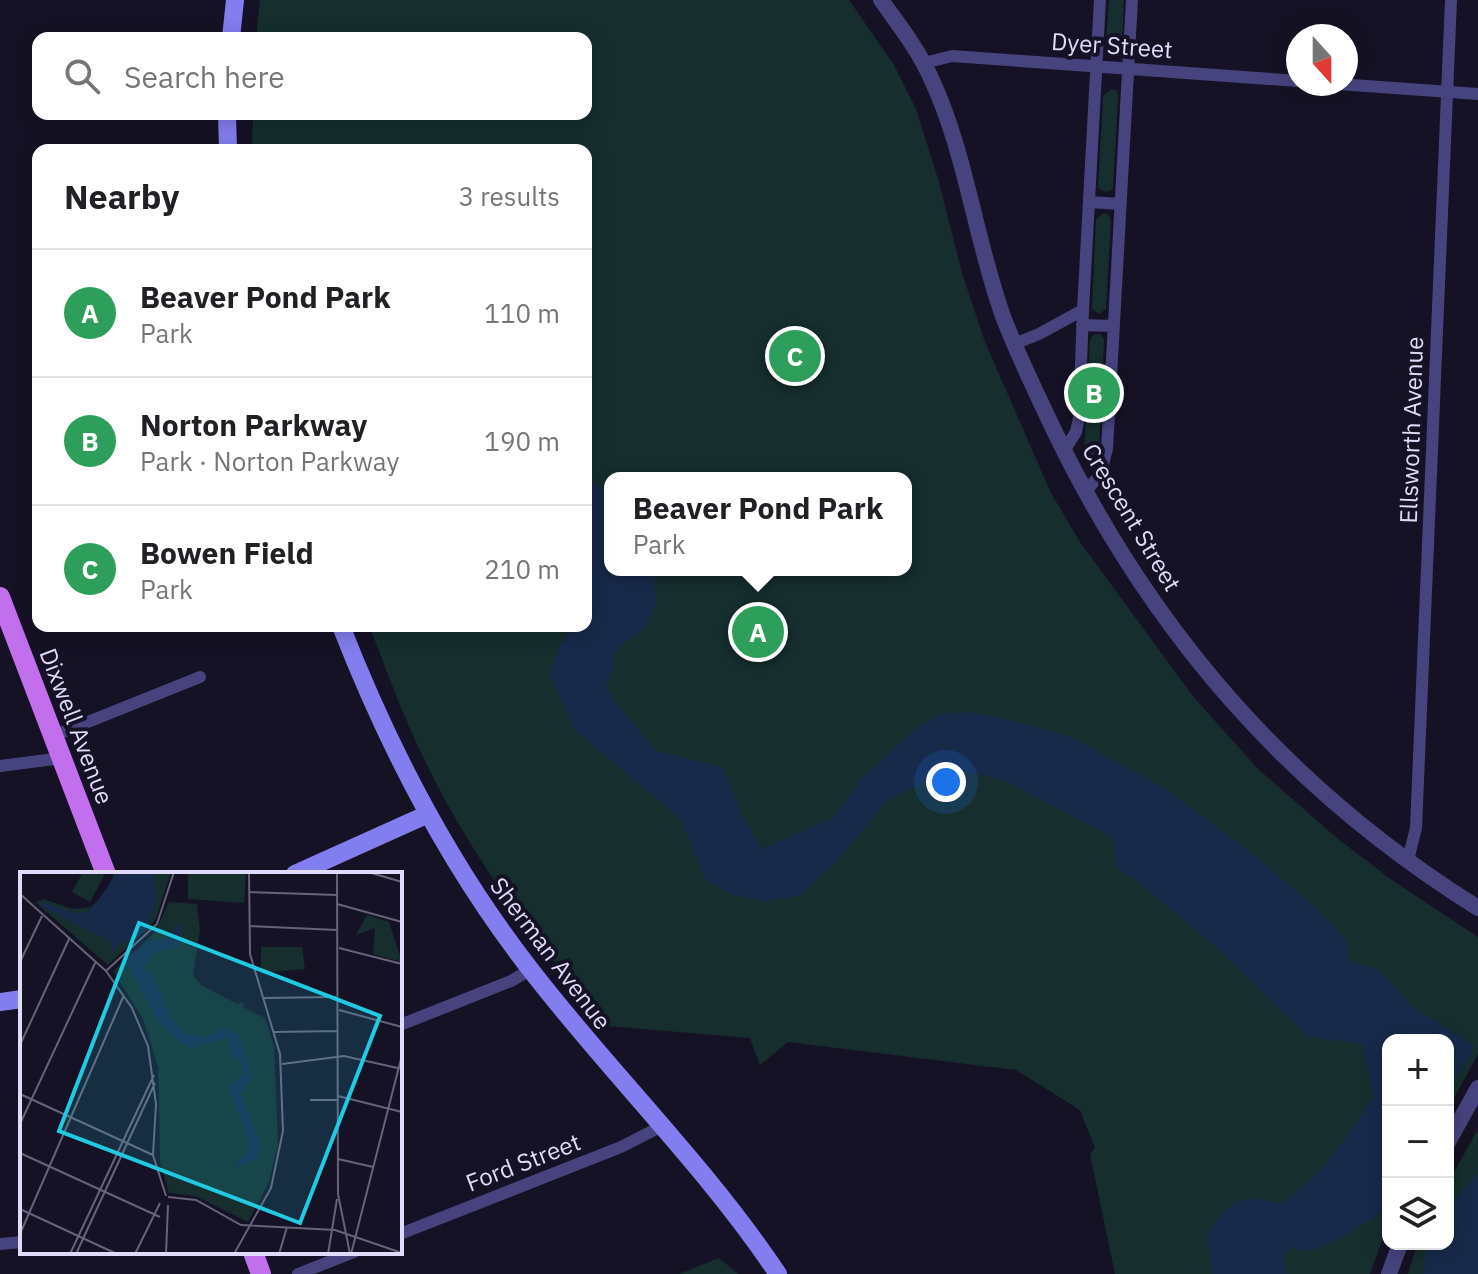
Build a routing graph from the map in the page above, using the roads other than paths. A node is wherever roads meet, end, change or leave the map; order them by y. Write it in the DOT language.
graph roads {
  1 [pos="235,0"];
  2 [pos="881,0"];
  3 [pos="1100,0"];
  4 [pos="1132,0"];
  5 [pos="1451,0"];
  6 [pos="232,32"];
  7 [pos="924,63"];
  8 [pos="1097,67"];
  9 [pos="1128,69"];
  10 [pos="1286,80"];
  11 [pos="1358,85"];
  12 [pos="1448,92"];
  13 [pos="1478,94"];
  14 [pos="227,120"];
  15 [pos="228,144"];
  16 [pos="1089,202"];
  17 [pos="1120,204"];
  18 [pos="1083,310"];
  19 [pos="1082,325"];
  20 [pos="1113,326"];
  21 [pos="1014,344"];
  22 [pos="1064,451"];
  23 [pos="1085,492"];
  24 [pos="0,597"];
  25 [pos="344,632"];
  26 [pos="200,677"];
  27 [pos="53,736"];
  28 [pos="62,758"];
  29 [pos="0,766"];
  30 [pos="426,815"];
  31 [pos="1408,860"];
  32 [pos="105,872"];
  33 [pos="299,872"];
  34 [pos="1478,908"];
  35 [pos="530,970"];
  36 [pos="20,999"];
  37 [pos="0,1002"];
  38 [pos="402,1024"];
  39 [pos="1478,1088"];
  40 [pos="660,1127"];
  41 [pos="1454,1131"];
  42 [pos="402,1233"];
  43 [pos="20,1242"];
  44 [pos="0,1244"];
  45 [pos="1398,1250"];
  46 [pos="254,1254"];
  47 [pos="349,1254"];
  48 [pos="261,1274"];
  49 [pos="298,1274"];
  50 [pos="778,1274"];
  51 [pos="1389,1274"];
  1 -- 6 [label="main road"];
  2 -- 7 [label="street, Crescent Street"];
  3 -- 8 [label="street"];
  4 -- 9 [label="street"];
  5 -- 12 [label="street, Ellsworth Avenue"];
  7 -- 8 [label="street, Dyer Street"];
  7 -- 21 [label="street, Crescent Street"];
  8 -- 9 [label="street, Dyer Street"];
  8 -- 16 [label="street"];
  9 -- 10 [label="street, Dyer Street"];
  9 -- 17 [label="street"];
  11 -- 12 [label="street"];
  12 -- 13 [label="street"];
  12 -- 31 [label="street, Ellsworth Avenue"];
  14 -- 15 [label="main road"];
  16 -- 17 [label="street"];
  16 -- 18 [label="street"];
  17 -- 20 [label="street"];
  18 -- 19 [label="street"];
  18 -- 21 [label="street"];
  19 -- 20 [label="street"];
  19 -- 22 [label="street"];
  20 -- 23 [label="street"];
  21 -- 22 [label="street, Crescent Street"];
  22 -- 23 [label="street, Crescent Street"];
  23 -- 31 [label="street, Crescent Street"];
  24 -- 27 [label="main road, Dixwell Avenue"];
  25 -- 30 [label="main road, Sherman Avenue"];
  26 -- 27 [label="street"];
  27 -- 28 [label="main road, Dixwell Avenue"];
  28 -- 29 [label="street"];
  28 -- 32 [label="main road, Dixwell Avenue"];
  30 -- 33 [label="main road"];
  30 -- 35 [label="main road, Sherman Avenue"];
  31 -- 34 [label="street, Crescent Street"];
  35 -- 38 [label="street"];
  35 -- 40 [label="main road, Sherman Avenue"];
  36 -- 37 [label="main road"];
  39 -- 41 [label="street"];
  40 -- 42 [label="street, Ford Street"];
  40 -- 50 [label="main road, Sherman Avenue"];
  43 -- 44 [label="street"];
  45 -- 51 [label="street"];
  46 -- 48 [label="main road"];
  47 -- 49 [label="street"];
}
